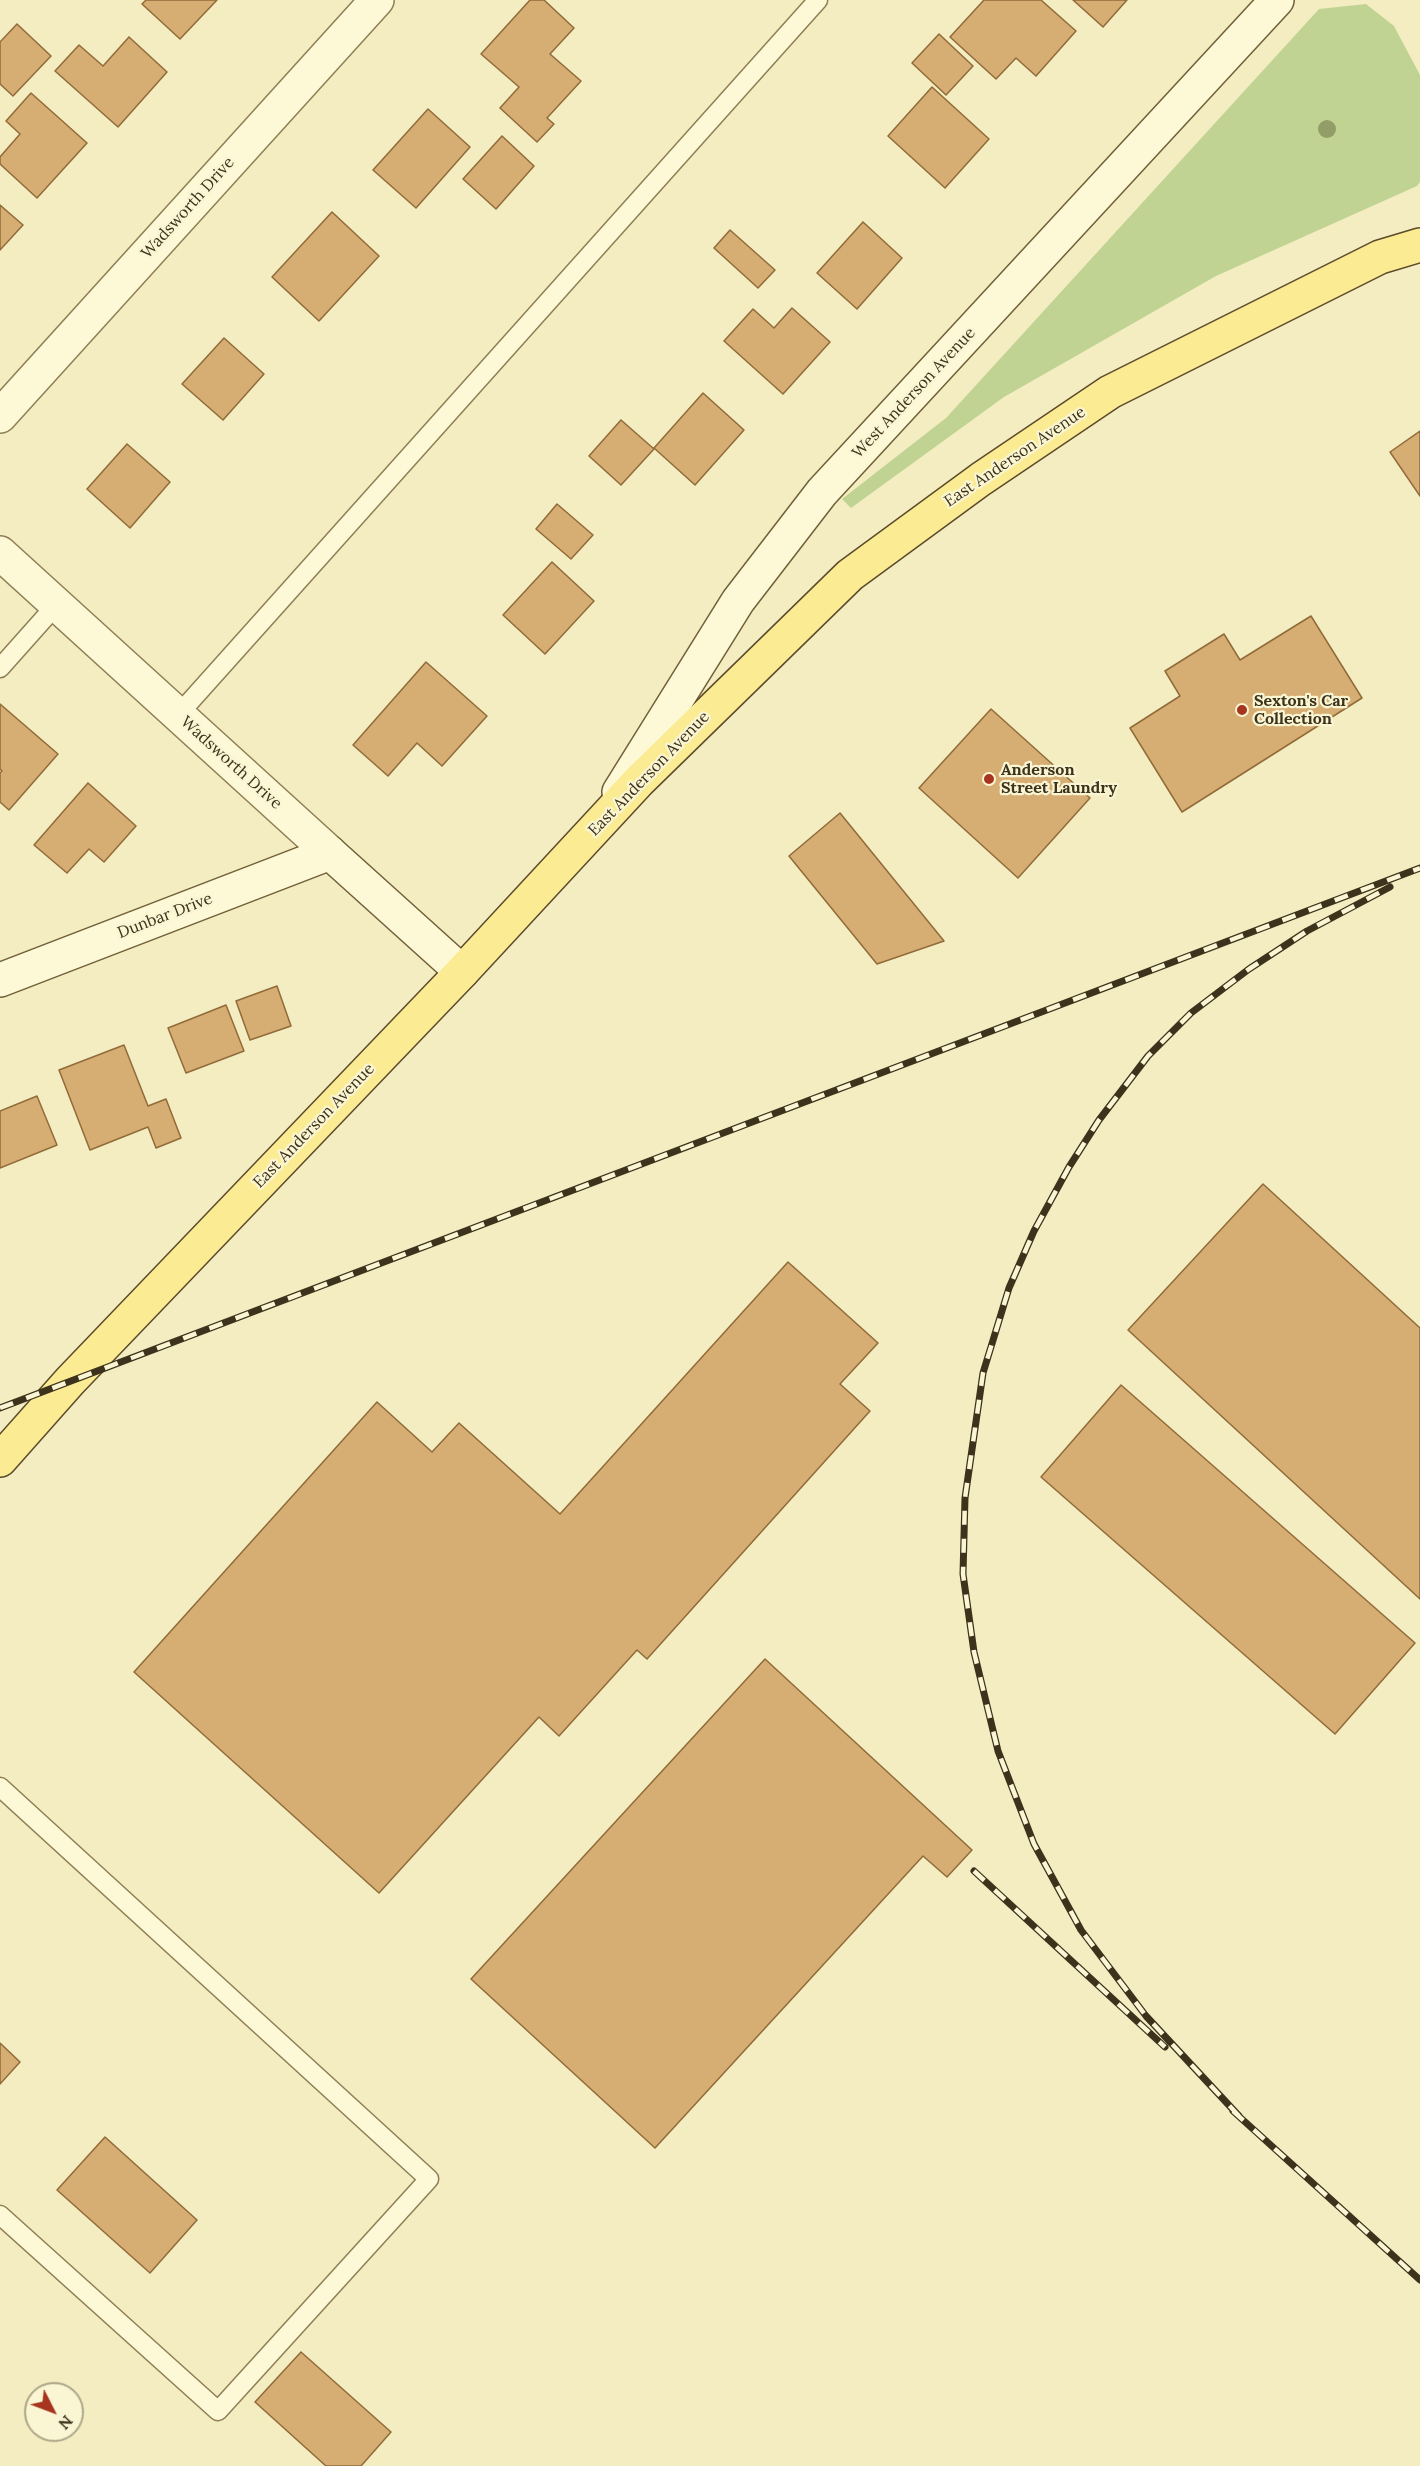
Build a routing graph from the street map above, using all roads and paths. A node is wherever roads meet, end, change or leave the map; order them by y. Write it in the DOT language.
graph roads {
  1 [pos="377,0"];
  2 [pos="818,0"];
  3 [pos="1277,0"];
  4 [pos="1420,245"];
  5 [pos="0,417"];
  6 [pos="0,553"];
  7 [pos="57,604"];
  8 [pos="0,668"];
  9 [pos="178,715"];
  10 [pos="600,824"];
  11 [pos="330,853"];
  12 [pos="462,972"];
  13 [pos="0,980"];
  14 [pos="0,1460"];
  15 [pos="0,1787"];
  16 [pos="0,2215"];
  1 -- 5 [label="street, Wadsworth Drive"];
  2 -- 9 [label="lane"];
  3 -- 10 [label="street, West Anderson Avenue"];
  4 -- 10 [label="main road, East Anderson Avenue"];
  6 -- 7 [label="street, Wadsworth Drive"];
  7 -- 8 [label="lane"];
  7 -- 9 [label="street, Wadsworth Drive"];
  9 -- 11 [label="street, Wadsworth Drive"];
  10 -- 12 [label="main road, East Anderson Avenue"];
  11 -- 12 [label="street, Wadsworth Drive"];
  11 -- 13 [label="street, Dunbar Drive"];
  12 -- 14 [label="main road, East Anderson Avenue"];
  15 -- 16 [label="lane"];
}
